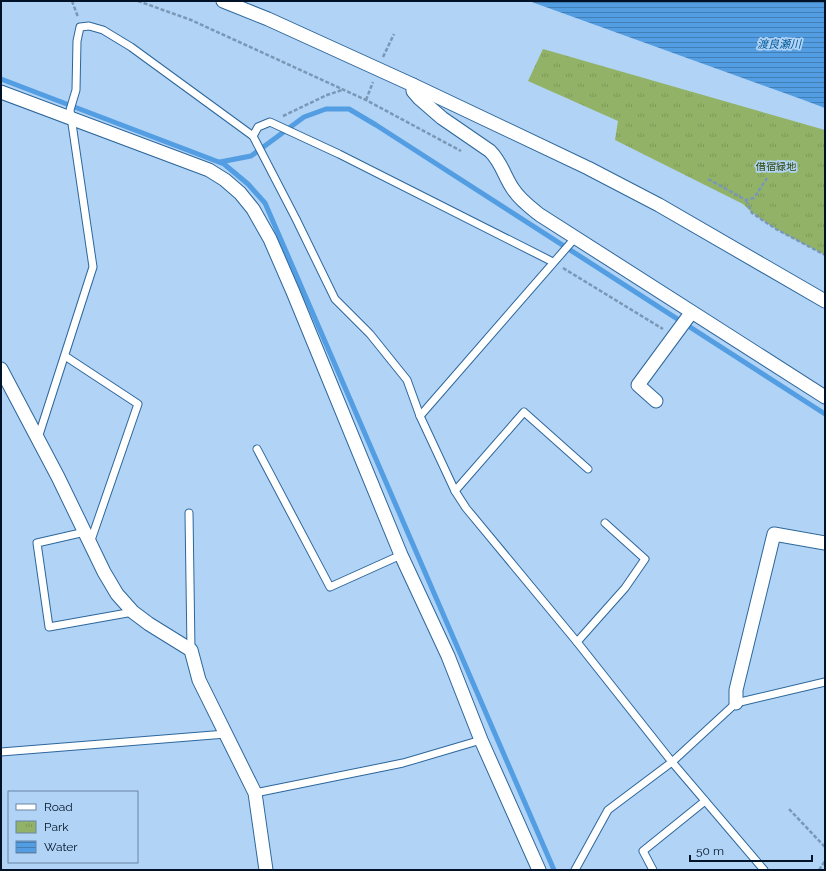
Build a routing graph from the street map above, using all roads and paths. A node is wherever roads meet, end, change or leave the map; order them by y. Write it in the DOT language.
graph roads {
  1 [pos="72,1"];
  2 [pos="138,1"];
  3 [pos="223,1"];
  4 [pos="80,27"];
  5 [pos="394,34"];
  6 [pos="382,60"];
  7 [pos="375,77"];
  8 [pos="413,85"];
  9 [pos="343,90"];
  10 [pos="1,92"];
  11 [pos="366,100"];
  12 [pos="71,118"];
  13 [pos="270,122"];
  14 [pos="253,136"];
  15 [pos="462,151"];
  16 [pos="767,178"];
  17 [pos="708,180"];
  18 [pos="746,200"];
  19 [pos="575,238"];
  20 [pos="825,255"];
  21 [pos="553,262"];
  22 [pos="825,301"];
  23 [pos="691,312"];
  24 [pos="674,335"];
  25 [pos="65,356"];
  26 [pos="1,369"];
  27 [pos="825,397"];
  28 [pos="656,401"];
  29 [pos="420,416"];
  30 [pos="38,438"];
  31 [pos="257,449"];
  32 [pos="588,469"];
  33 [pos="455,491"];
  34 [pos="189,513"];
  35 [pos="605,523"];
  36 [pos="88,538"];
  37 [pos="825,543"];
  38 [pos="401,555"];
  39 [pos="133,612"];
  40 [pos="577,642"];
  41 [pos="191,650"];
  42 [pos="825,682"];
  43 [pos="736,703"];
  44 [pos="226,734"];
  45 [pos="481,740"];
  46 [pos="1,752"];
  47 [pos="672,762"];
  48 [pos="255,793"];
  49 [pos="705,801"];
  50 [pos="789,809"];
  51 [pos="825,847"];
  52 [pos="825,861"];
  53 [pos="266,870"];
  54 [pos="539,870"];
  55 [pos="575,870"];
  56 [pos="653,870"];
  57 [pos="764,870"];
  58 [pos="818,870"];
  1 -- 4 [label="path"];
  2 -- 9 [label="path"];
  3 -- 8 [label="street"];
  4 -- 12 [label="lane"];
  4 -- 14 [label="lane"];
  5 -- 6 [label="path"];
  7 -- 11 [label="path"];
  8 -- 19 [label="street"];
  8 -- 22 [label="street"];
  9 -- 11 [label="path"];
  9 -- 13 [label="path"];
  10 -- 12 [label="street"];
  11 -- 15 [label="path"];
  12 -- 25 [label="lane"];
  12 -- 38 [label="street"];
  13 -- 14 [label="lane"];
  13 -- 21 [label="lane"];
  14 -- 29 [label="lane"];
  16 -- 18 [label="path"];
  17 -- 18 [label="path"];
  18 -- 20 [label="path"];
  19 -- 21 [label="lane"];
  19 -- 23 [label="street"];
  21 -- 24 [label="path"];
  21 -- 29 [label="lane"];
  23 -- 24 [label="street"];
  23 -- 27 [label="street"];
  24 -- 28 [label="street"];
  25 -- 30 [label="lane"];
  25 -- 36 [label="lane"];
  26 -- 30 [label="street"];
  29 -- 33 [label="lane"];
  30 -- 36 [label="street"];
  31 -- 38 [label="lane"];
  32 -- 33 [label="lane"];
  33 -- 40 [label="lane"];
  34 -- 41 [label="lane"];
  35 -- 40 [label="lane"];
  36 -- 39 [label="street"];
  36 -- 39 [label="lane"];
  37 -- 43 [label="street"];
  38 -- 45 [label="street"];
  39 -- 41 [label="street"];
  40 -- 47 [label="lane"];
  41 -- 44 [label="street"];
  42 -- 43 [label="lane"];
  43 -- 47 [label="lane"];
  44 -- 46 [label="lane"];
  44 -- 48 [label="street"];
  45 -- 48 [label="lane"];
  45 -- 54 [label="street"];
  47 -- 49 [label="lane"];
  47 -- 55 [label="lane"];
  48 -- 53 [label="street"];
  49 -- 56 [label="lane"];
  49 -- 57 [label="lane"];
  50 -- 51 [label="path"];
  52 -- 58 [label="path"];
}
